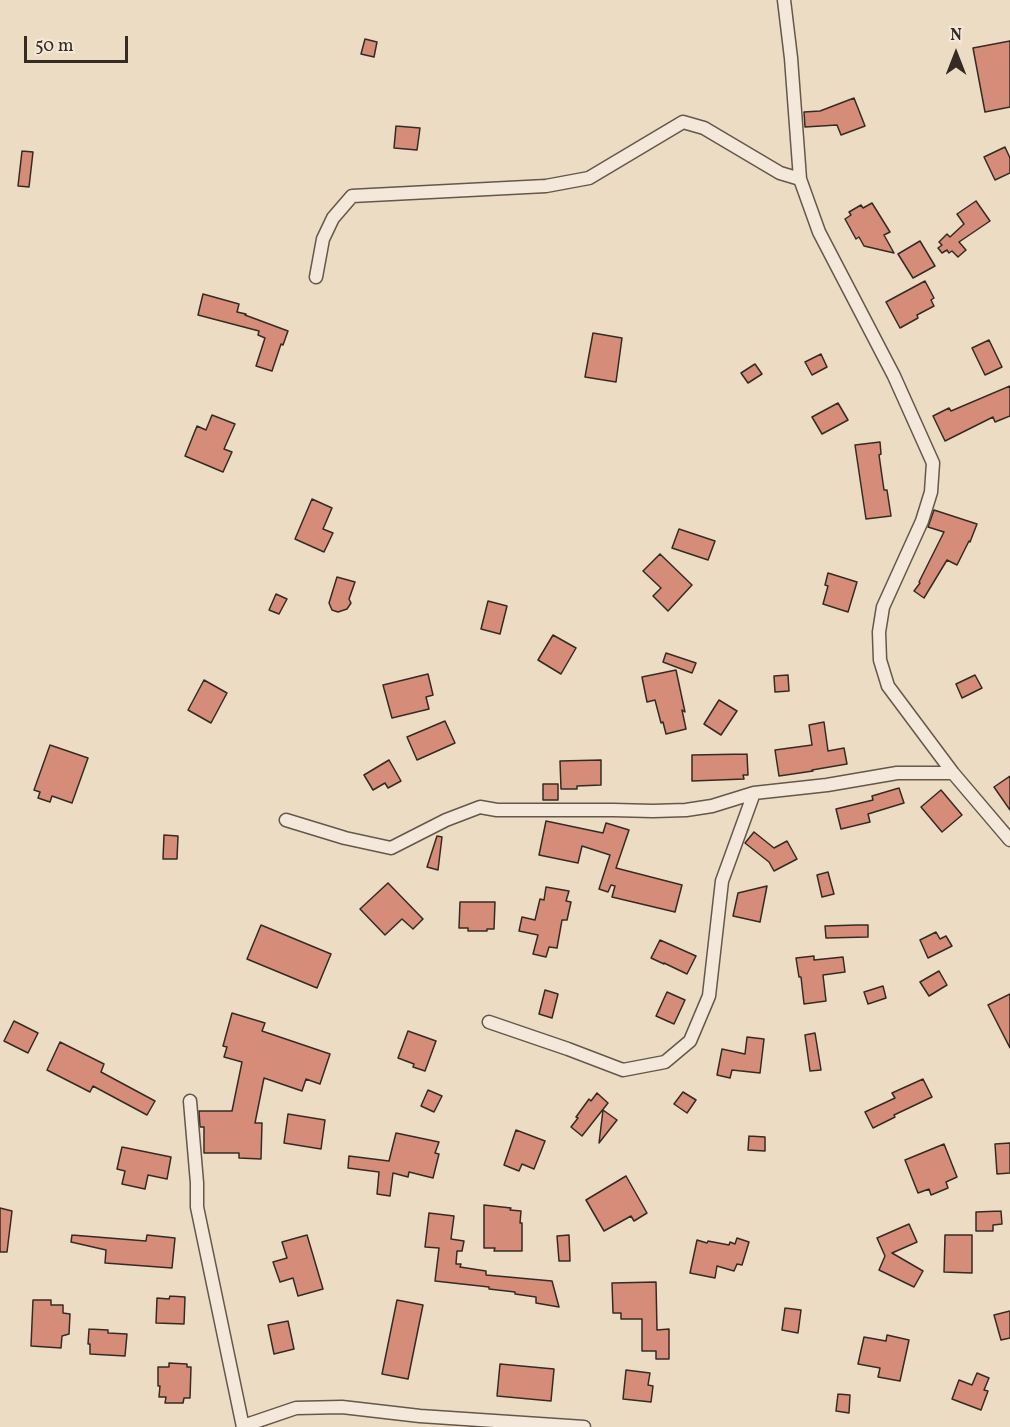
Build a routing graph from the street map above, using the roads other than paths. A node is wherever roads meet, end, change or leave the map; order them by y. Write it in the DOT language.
graph roads {
  1 [pos="784,0"];
  2 [pos="800,179"];
  3 [pos="316,277"];
  4 [pos="953,773"];
  5 [pos="754,793"];
  6 [pos="286,820"];
  7 [pos="1010,840"];
  8 [pos="489,1022"];
  9 [pos="190,1101"];
  10 [pos="243,1426"];
  11 [pos="584,1427"];
  1 -- 2 [label="street"];
  2 -- 3 [label="street"];
  2 -- 4 [label="street"];
  4 -- 5 [label="street"];
  4 -- 7 [label="street"];
  5 -- 6 [label="street"];
  5 -- 8 [label="street"];
  9 -- 10 [label="street"];
  10 -- 11 [label="street"];
}
